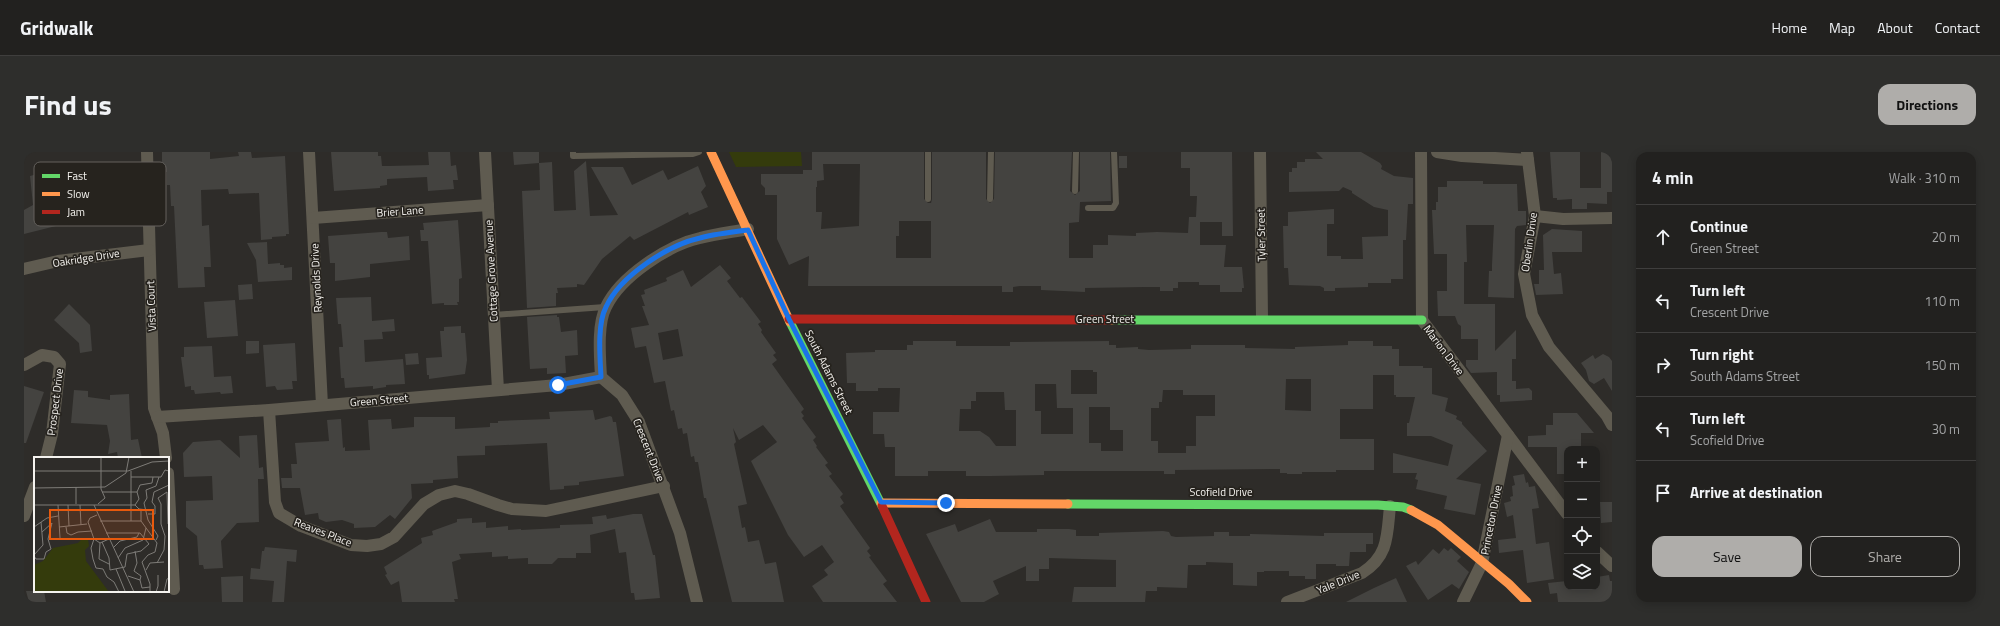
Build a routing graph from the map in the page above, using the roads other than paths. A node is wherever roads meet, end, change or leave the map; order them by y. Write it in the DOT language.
graph roads {
  1 [pos="147,152"];
  2 [pos="309,152"];
  3 [pos="485,152"];
  4 [pos="573,152"];
  5 [pos="699,152"];
  6 [pos="711,152"];
  7 [pos="928,152"];
  8 [pos="991,152"];
  9 [pos="1076,152"];
  10 [pos="1114,152"];
  11 [pos="1260,152"];
  12 [pos="1421,152"];
  13 [pos="1437,152"];
  14 [pos="1527,156"];
  15 [pos="147,162"];
  16 [pos="1075,191"];
  17 [pos="928,199"];
  18 [pos="990,200"];
  19 [pos="488,204"];
  20 [pos="1088,208"];
  21 [pos="1535,216"];
  22 [pos="313,218"];
  23 [pos="1612,218"];
  24 [pos="148,226"];
  25 [pos="748,230"];
  26 [pos="148,250"];
  27 [pos="24,269"];
  28 [pos="605,307"];
  29 [pos="494,316"];
  30 [pos="1262,318"];
  31 [pos="789,319"];
  32 [pos="1422,320"];
  33 [pos="24,365"];
  34 [pos="601,377"];
  35 [pos="498,390"];
  36 [pos="322,405"];
  37 [pos="269,410"];
  38 [pos="157,417"];
  39 [pos="1612,425"];
  40 [pos="1508,435"];
  41 [pos="46,457"];
  42 [pos="166,457"];
  43 [pos="664,486"];
  44 [pos="34,490"];
  45 [pos="169,492"];
  46 [pos="881,502"];
  47 [pos="1390,506"];
  48 [pos="1564,510"];
  49 [pos="24,516"];
  50 [pos="1599,554"];
  51 [pos="1482,563"];
  52 [pos="1612,566"];
  53 [pos="174,588"];
  54 [pos="925,601"];
  55 [pos="697,602"];
  56 [pos="1287,602"];
  57 [pos="1463,602"];
  58 [pos="1527,602"];
  1 -- 15 [label="street, Vista Court"];
  2 -- 22 [label="street, Reynolds Drive"];
  3 -- 19 [label="street, Cottage Grove Avenue"];
  4 -- 5 [label="lane"];
  6 -- 25 [label="street, South Adams Street"];
  7 -- 17 [label="lane"];
  8 -- 18 [label="lane"];
  9 -- 16 [label="lane"];
  10 -- 20 [label="lane"];
  11 -- 30 [label="street, Tyler Street"];
  12 -- 32 [label="street, Marion Drive"];
  13 -- 14 [label="street"];
  14 -- 21 [label="street, Oberlin Drive"];
  19 -- 22 [label="street, Brier Lane"];
  19 -- 29 [label="street, Cottage Grove Avenue"];
  21 -- 23 [label="street"];
  21 -- 39 [label="street, Oberlin Drive"];
  22 -- 36 [label="street, Reynolds Drive"];
  24 -- 26 [label="street, Vista Court"];
  25 -- 28 [label="street"];
  25 -- 31 [label="street, South Adams Street"];
  26 -- 27 [label="street, Oakridge Drive"];
  26 -- 38 [label="street, Vista Court"];
  28 -- 29 [label="lane"];
  28 -- 34 [label="street"];
  29 -- 35 [label="street, Cottage Grove Avenue"];
  30 -- 31 [label="street, Green Street"];
  30 -- 32 [label="street, Green Street"];
  31 -- 46 [label="street, South Adams Street"];
  32 -- 40 [label="street, Marion Drive"];
  33 -- 41 [label="street, Prospect Drive"];
  34 -- 35 [label="street, Green Street"];
  34 -- 43 [label="street, Crescent Drive"];
  35 -- 36 [label="street, Green Street"];
  36 -- 37 [label="street, Green Street"];
  37 -- 38 [label="street, Green Street"];
  37 -- 43 [label="street, Reaves Place"];
  38 -- 42 [label="street, Vista Court"];
  40 -- 48 [label="street, Marion Drive"];
  40 -- 51 [label="street, Princeton Drive"];
  43 -- 55 [label="street, Crescent Drive"];
  44 -- 49 [label="street"];
  45 -- 53 [label="street"];
  46 -- 47 [label="street, Scofield Drive"];
  46 -- 54 [label="street, South Adams Street"];
  47 -- 51 [label="street, Scofield Drive"];
  47 -- 56 [label="street, Yale Drive"];
  50 -- 52 [label="street"];
  51 -- 57 [label="street, Princeton Drive"];
  51 -- 58 [label="street, Scofield Drive"];
}
